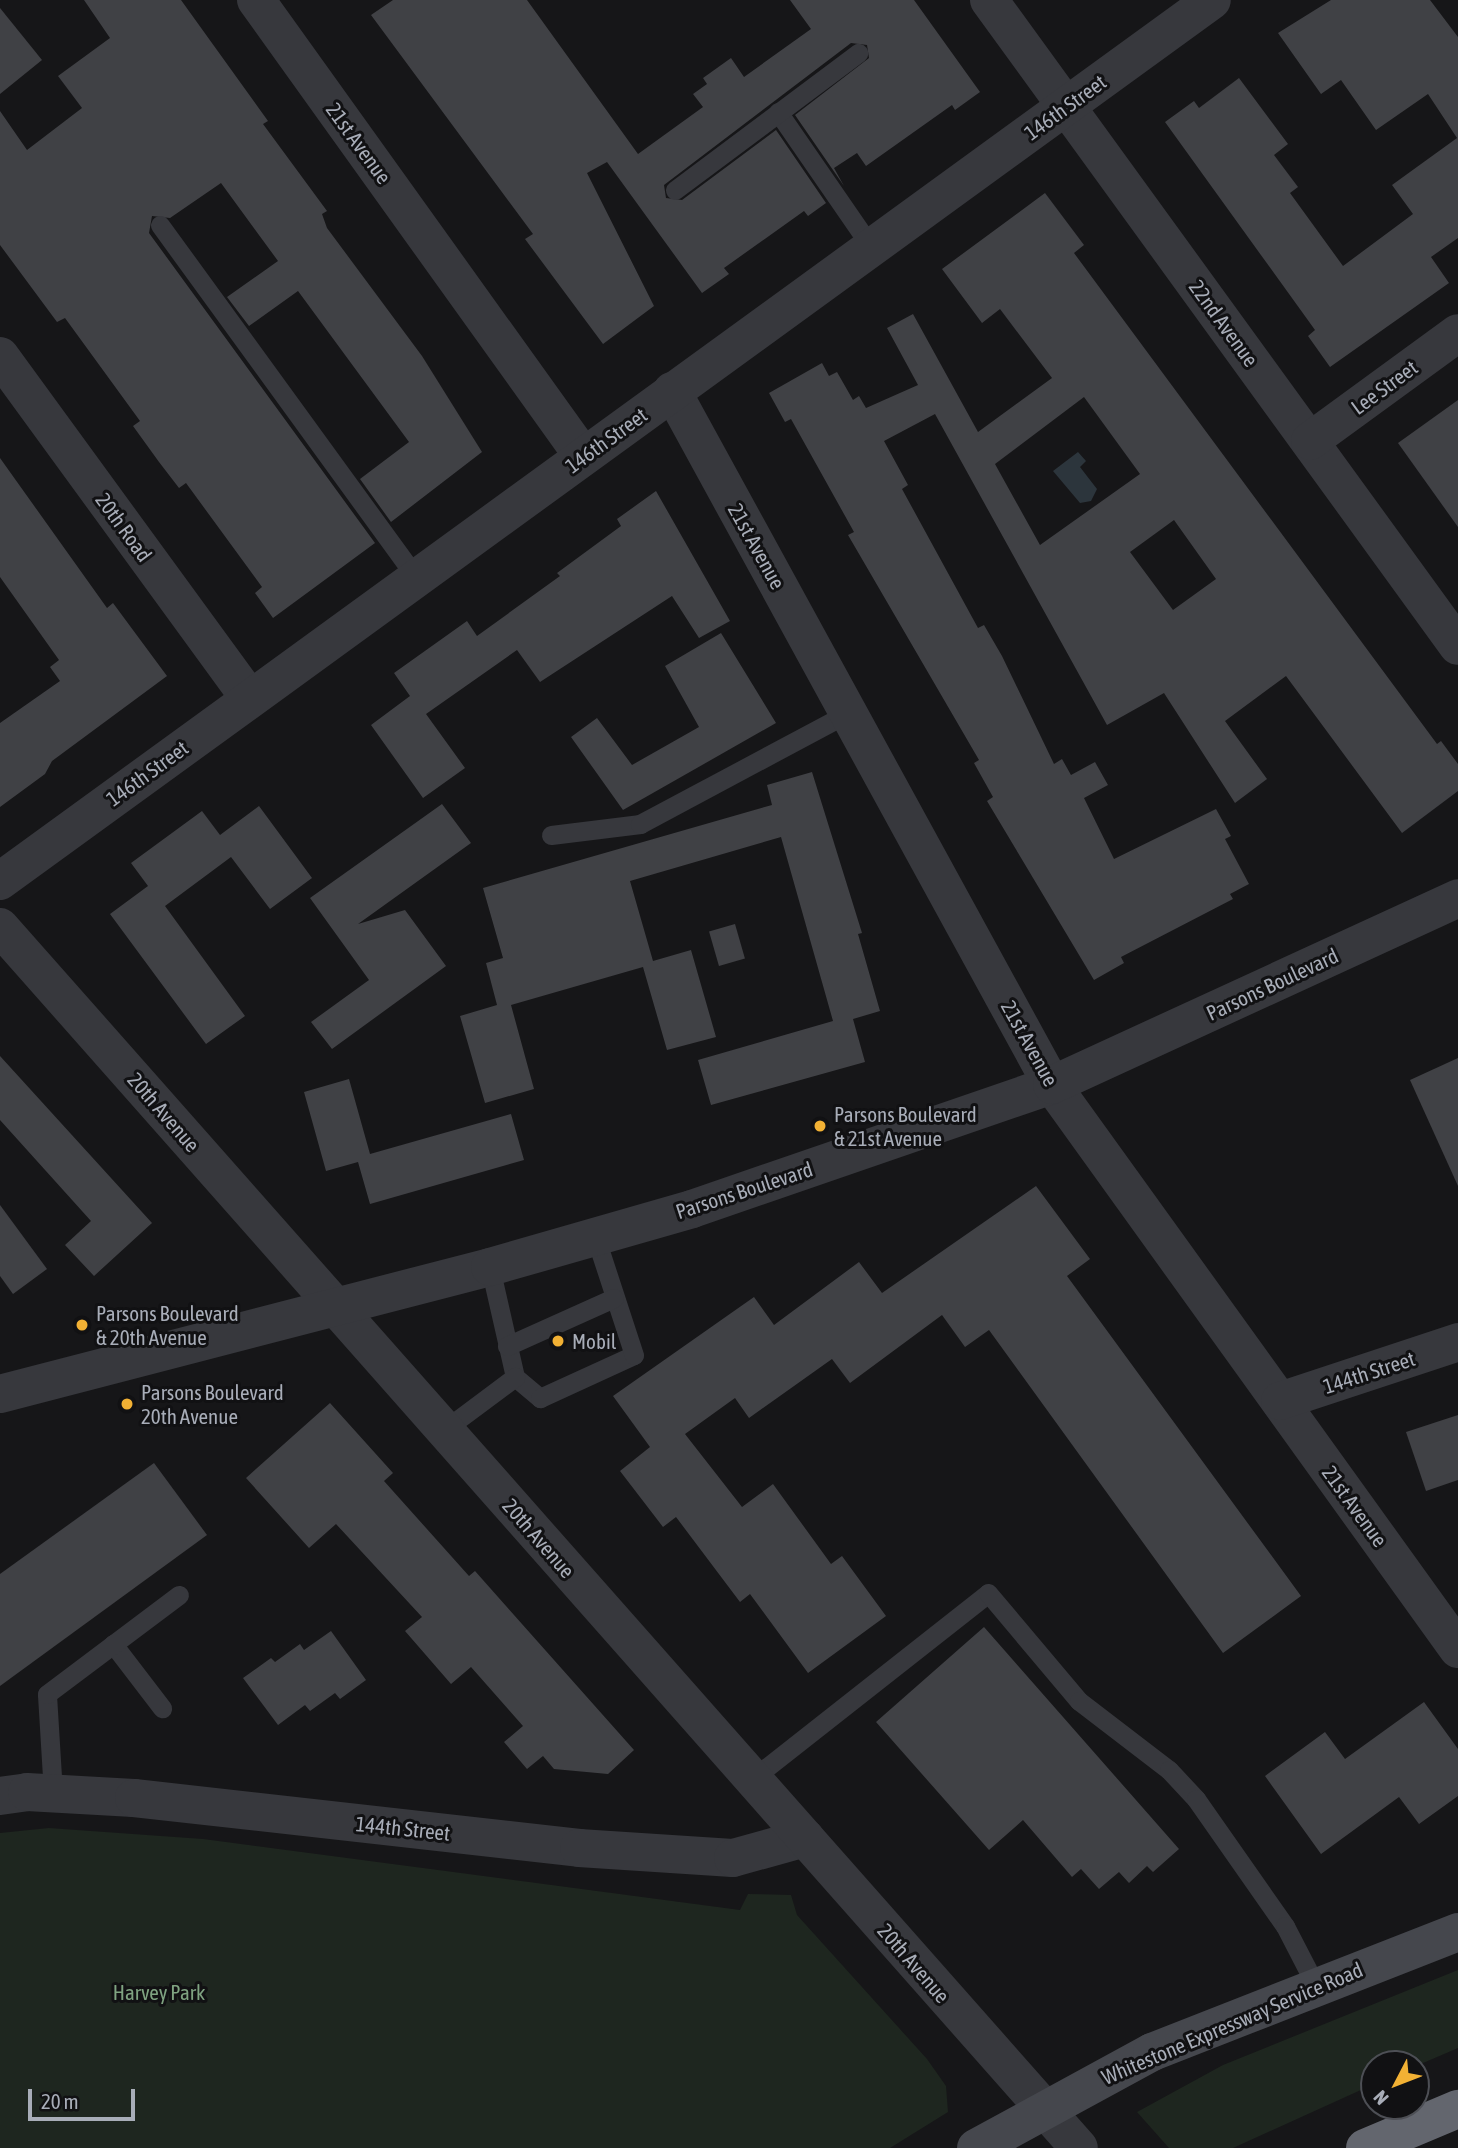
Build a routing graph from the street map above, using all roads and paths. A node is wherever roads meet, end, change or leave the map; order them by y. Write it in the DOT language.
graph roads {
  1 [pos="256,0"];
  2 [pos="989,0"];
  3 [pos="1212,0"];
  4 [pos="858,53"];
  5 [pos="1066,106"];
  6 [pos="778,112"];
  7 [pos="675,190"];
  8 [pos="160,225"];
  9 [pos="871,247"];
  10 [pos="1458,333"];
  11 [pos="0,356"];
  12 [pos="672,391"];
  13 [pos="1310,441"];
  14 [pos="583,456"];
  15 [pos="416,577"];
  16 [pos="1458,646"];
  17 [pos="248,698"];
  18 [pos="848,713"];
  19 [pos="551,835"];
  20 [pos="0,881"];
  21 [pos="1458,898"];
  22 [pos="0,927"];
  23 [pos="1052,1086"];
  24 [pos="595,1236"];
  25 [pos="490,1267"];
  26 [pos="614,1298"];
  27 [pos="336,1307"];
  28 [pos="1458,1342"];
  29 [pos="507,1346"];
  30 [pos="514,1377"];
  31 [pos="0,1394"];
  32 [pos="1280,1401"];
  33 [pos="444,1430"];
  34 [pos="179,1595"];
  35 [pos="113,1644"];
  36 [pos="1458,1649"];
  37 [pos="162,1708"];
  38 [pos="752,1779"];
  39 [pos="53,1793"];
  40 [pos="0,1796"];
  41 [pos="805,1839"];
  42 [pos="1458,1932"];
  43 [pos="1316,1986"];
  44 [pos="1043,2109"];
  45 [pos="1458,2109"];
  46 [pos="976,2148"];
  47 [pos="1079,2148"];
  48 [pos="1365,2148"];
  1 -- 14 [label="street, 21st Avenue"];
  2 -- 5 [label="street, 22nd Avenue"];
  3 -- 5 [label="street, 146th Street"];
  4 -- 6 [label="lane"];
  5 -- 9 [label="street, 146th Street"];
  5 -- 13 [label="street, 22nd Avenue"];
  6 -- 7 [label="lane"];
  6 -- 9 [label="lane"];
  8 -- 15 [label="lane"];
  9 -- 12 [label="street, 146th Street"];
  10 -- 13 [label="street, Lee Street"];
  11 -- 17 [label="street, 20th Road"];
  12 -- 14 [label="street, 146th Street"];
  12 -- 18 [label="street, 21st Avenue"];
  13 -- 16 [label="street, 22nd Avenue"];
  14 -- 15 [label="street, 146th Street"];
  15 -- 17 [label="street, 146th Street"];
  17 -- 20 [label="street, 146th Street"];
  18 -- 19 [label="lane"];
  18 -- 23 [label="street, 21st Avenue"];
  21 -- 23 [label="street, Parsons Boulevard"];
  22 -- 27 [label="street, 20th Avenue"];
  23 -- 24 [label="street, Parsons Boulevard"];
  23 -- 32 [label="street, 21st Avenue"];
  24 -- 25 [label="street, Parsons Boulevard"];
  24 -- 26 [label="lane"];
  25 -- 27 [label="street, Parsons Boulevard"];
  25 -- 29 [label="lane"];
  26 -- 29 [label="lane"];
  26 -- 30 [label="lane"];
  27 -- 31 [label="street, Parsons Boulevard"];
  27 -- 33 [label="street, 20th Avenue"];
  28 -- 32 [label="street, 144th Street"];
  29 -- 30 [label="lane"];
  30 -- 33 [label="lane"];
  32 -- 36 [label="street, 21st Avenue"];
  33 -- 38 [label="street, 20th Avenue"];
  34 -- 35 [label="lane"];
  35 -- 37 [label="lane"];
  35 -- 39 [label="lane"];
  38 -- 41 [label="street, 20th Avenue"];
  38 -- 43 [label="lane"];
  39 -- 40 [label="street, 144th Street"];
  39 -- 41 [label="street, 144th Street"];
  41 -- 44 [label="street, 20th Avenue"];
  42 -- 43 [label="main road, Whitestone Expressway Service Road"];
  43 -- 44 [label="main road, Whitestone Expressway Service Road"];
  44 -- 46 [label="main road, Whitestone Expressway Service Road"];
  44 -- 47 [label="street, 20th Avenue"];
  45 -- 48 [label="highway"];
}
